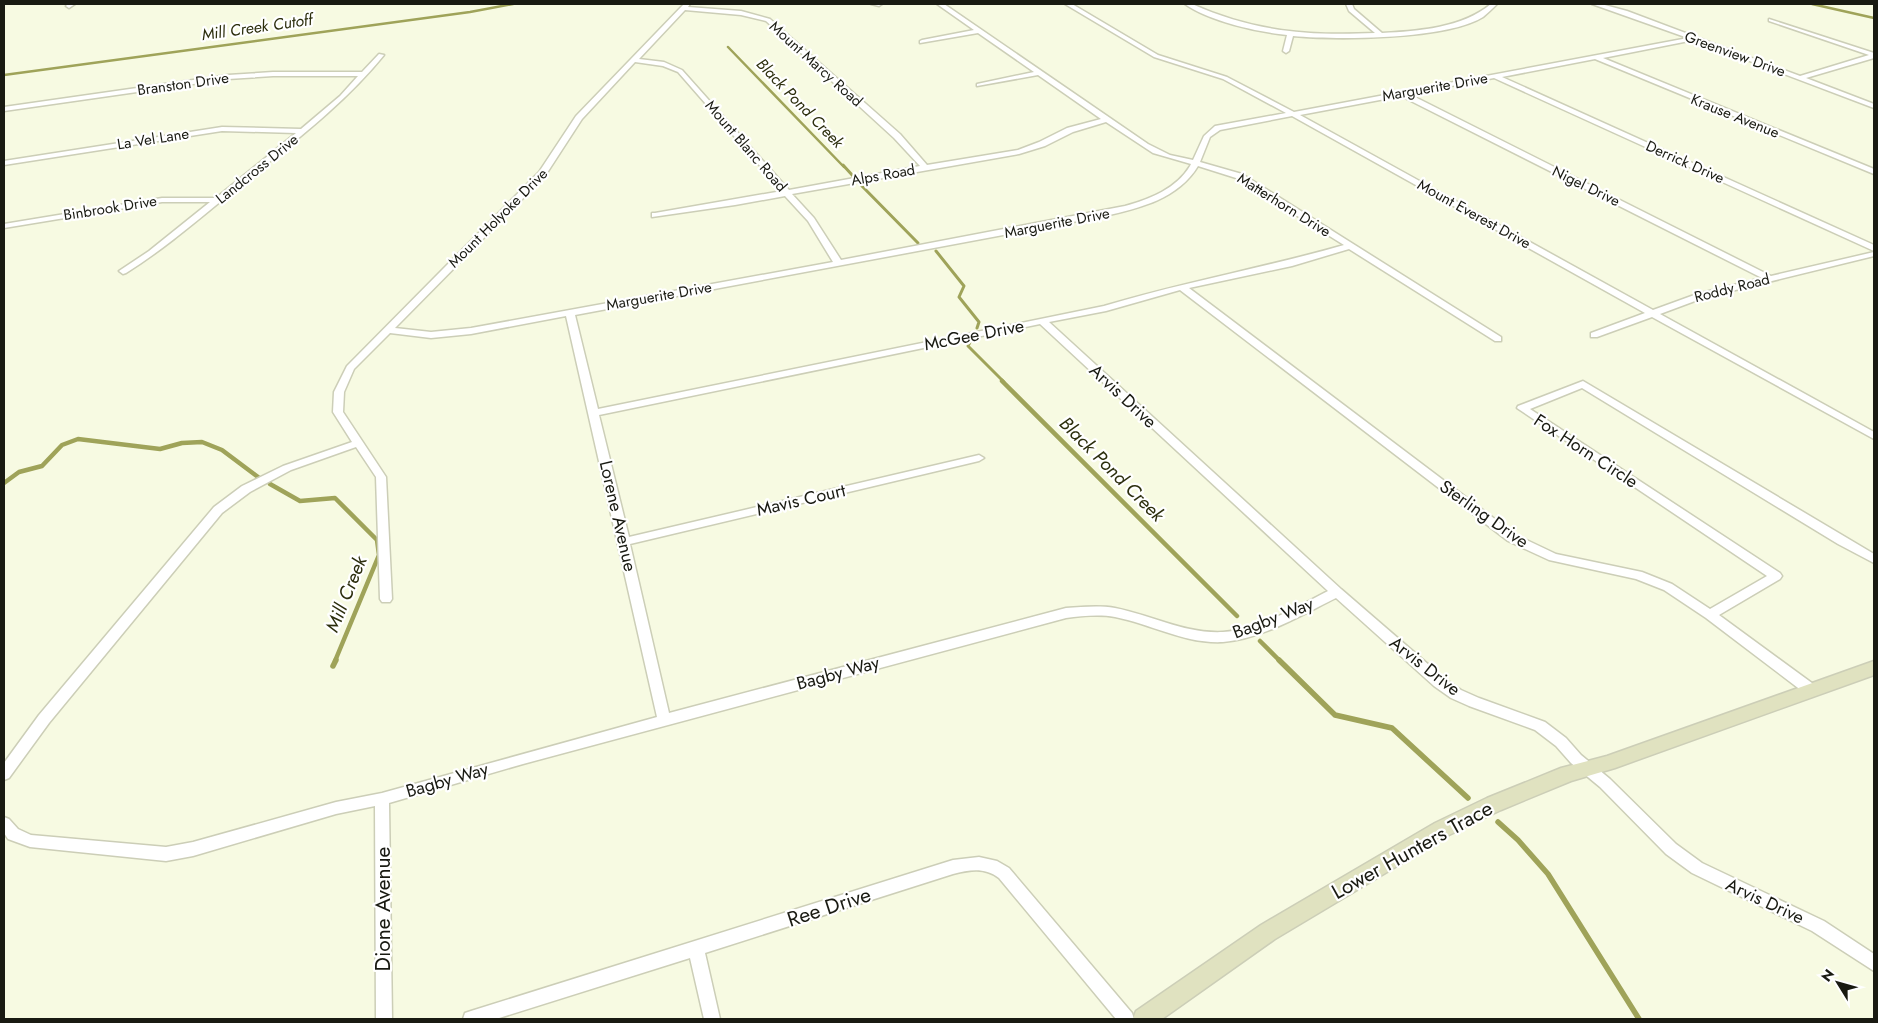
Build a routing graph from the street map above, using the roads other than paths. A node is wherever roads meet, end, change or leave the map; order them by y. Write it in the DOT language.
graph roads {
  1 [pos="940,4"];
  2 [pos="1068,4"];
  3 [pos="1188,4"];
  4 [pos="1349,4"];
  5 [pos="1494,4"];
  6 [pos="1601,4"];
  7 [pos="685,6"];
  8 [pos="1771,20"];
  9 [pos="980,32"];
  10 [pos="1290,34"];
  11 [pos="1381,35"];
  12 [pos="1692,39"];
  13 [pos="922,42"];
  14 [pos="1286,50"];
  15 [pos="381,55"];
  16 [pos="1874,55"];
  17 [pos="1596,57"];
  18 [pos="633,60"];
  19 [pos="1039,73"];
  20 [pos="363,74"];
  21 [pos="1495,76"];
  22 [pos="1800,78"];
  23 [pos="979,85"];
  24 [pos="1402,93"];
  25 [pos="1874,106"];
  26 [pos="4,109"];
  27 [pos="1292,113"];
  28 [pos="1106,120"];
  29 [pos="304,131"];
  30 [pos="4,163"];
  31 [pos="1194,163"];
  32 [pos="926,168"];
  33 [pos="1874,172"];
  34 [pos="787,193"];
  35 [pos="218,200"];
  36 [pos="655,215"];
  37 [pos="4,226"];
  38 [pos="1351,246"];
  39 [pos="1874,248"];
  40 [pos="1874,254"];
  41 [pos="838,264"];
  42 [pos="123,271"];
  43 [pos="1770,279"];
  44 [pos="1182,288"];
  45 [pos="1652,312"];
  46 [pos="570,313"];
  47 [pos="1042,321"];
  48 [pos="386,330"];
  49 [pos="1594,335"];
  50 [pos="1498,339"];
  51 [pos="594,413"];
  52 [pos="1874,436"];
  53 [pos="358,443"];
  54 [pos="979,458"];
  55 [pos="624,542"];
  56 [pos="1874,559"];
  57 [pos="1337,592"];
  58 [pos="386,599"];
  59 [pos="1710,615"];
  60 [pos="1874,668"];
  61 [pos="1811,690"];
  62 [pos="664,720"];
  63 [pos="1588,768"];
  64 [pos="4,774"];
  65 [pos="382,799"];
  66 [pos="4,823"];
  67 [pos="696,950"];
  68 [pos="1874,963"];
  69 [pos="384,1019"];
  70 [pos="471,1019"];
  71 [pos="712,1019"];
  72 [pos="1126,1019"];
  73 [pos="1144,1019"];
  1 -- 9 [label="street, Matterhorn Drive"];
  2 -- 27 [label="street, Mount Everest Drive"];
  3 -- 10 [label="street"];
  4 -- 11 [label="street"];
  5 -- 11 [label="street"];
  6 -- 12 [label="street, Greenview Drive"];
  7 -- 18 [label="street, Mount Holyoke Drive"];
  7 -- 32 [label="street, Mount Marcy Road"];
  8 -- 16 [label="street"];
  9 -- 13 [label="street"];
  9 -- 19 [label="street, Matterhorn Drive"];
  10 -- 11 [label="street"];
  10 -- 14 [label="street"];
  12 -- 17 [label="street, Marguerite Drive"];
  12 -- 22 [label="street, Greenview Drive"];
  15 -- 20 [label="street, Landcross Drive"];
  16 -- 22 [label="street"];
  17 -- 21 [label="street, Marguerite Drive"];
  17 -- 33 [label="street, Krause Avenue"];
  18 -- 34 [label="street, Mount Blanc Road"];
  18 -- 48 [label="street, Mount Holyoke Drive"];
  19 -- 23 [label="street"];
  19 -- 28 [label="street, Matterhorn Drive"];
  20 -- 26 [label="street, Branston Drive"];
  20 -- 29 [label="street, Landcross Drive"];
  21 -- 24 [label="street, Marguerite Drive"];
  21 -- 39 [label="street, Derrick Drive"];
  22 -- 25 [label="street, Greenview Drive"];
  24 -- 27 [label="street, Marguerite Drive"];
  24 -- 43 [label="street, Nigel Drive"];
  27 -- 31 [label="street, Marguerite Drive"];
  27 -- 45 [label="street, Mount Everest Drive"];
  28 -- 31 [label="street, Matterhorn Drive"];
  28 -- 32 [label="street, Alps Road"];
  29 -- 30 [label="street, La Vel Lane"];
  29 -- 35 [label="street, Landcross Drive"];
  31 -- 38 [label="street, Matterhorn Drive"];
  31 -- 41 [label="street, Marguerite Drive"];
  32 -- 34 [label="street, Alps Road"];
  34 -- 36 [label="street, Alps Road"];
  34 -- 41 [label="street, Mount Blanc Road"];
  35 -- 37 [label="street, Binbrook Drive"];
  35 -- 42 [label="street, Landcross Drive"];
  38 -- 44 [label="street, McGee Drive"];
  38 -- 50 [label="street, Matterhorn Drive"];
  40 -- 43 [label="street, Roddy Road"];
  41 -- 46 [label="street, Marguerite Drive"];
  43 -- 45 [label="street, Roddy Road"];
  44 -- 47 [label="street, McGee Drive"];
  44 -- 59 [label="street, Sterling Drive"];
  45 -- 49 [label="street, Roddy Road"];
  45 -- 52 [label="street, Mount Everest Drive"];
  46 -- 48 [label="street, Marguerite Drive"];
  46 -- 51 [label="street, Lorene Avenue"];
  47 -- 51 [label="street, McGee Drive"];
  47 -- 57 [label="street, Arvis Drive"];
  48 -- 53 [label="street, Mount Holyoke Drive"];
  51 -- 55 [label="street, Lorene Avenue"];
  53 -- 58 [label="street"];
  53 -- 64 [label="street"];
  54 -- 55 [label="street, Mavis Court"];
  55 -- 62 [label="street, Lorene Avenue"];
  56 -- 59 [label="street, Fox Horn Circle"];
  57 -- 62 [label="street, Bagby Way"];
  57 -- 63 [label="street, Arvis Drive"];
  59 -- 61 [label="street, Sterling Drive"];
  60 -- 61 [label="street, Lower Hunters Trace"];
  61 -- 63 [label="street, Lower Hunters Trace"];
  62 -- 65 [label="street, Bagby Way"];
  63 -- 68 [label="street, Arvis Drive"];
  63 -- 73 [label="street, Lower Hunters Trace"];
  65 -- 66 [label="street, Bagby Way"];
  65 -- 69 [label="street, Dione Avenue"];
  67 -- 70 [label="street, Ree Drive"];
  67 -- 71 [label="street"];
  67 -- 72 [label="street, Ree Drive"];
}
